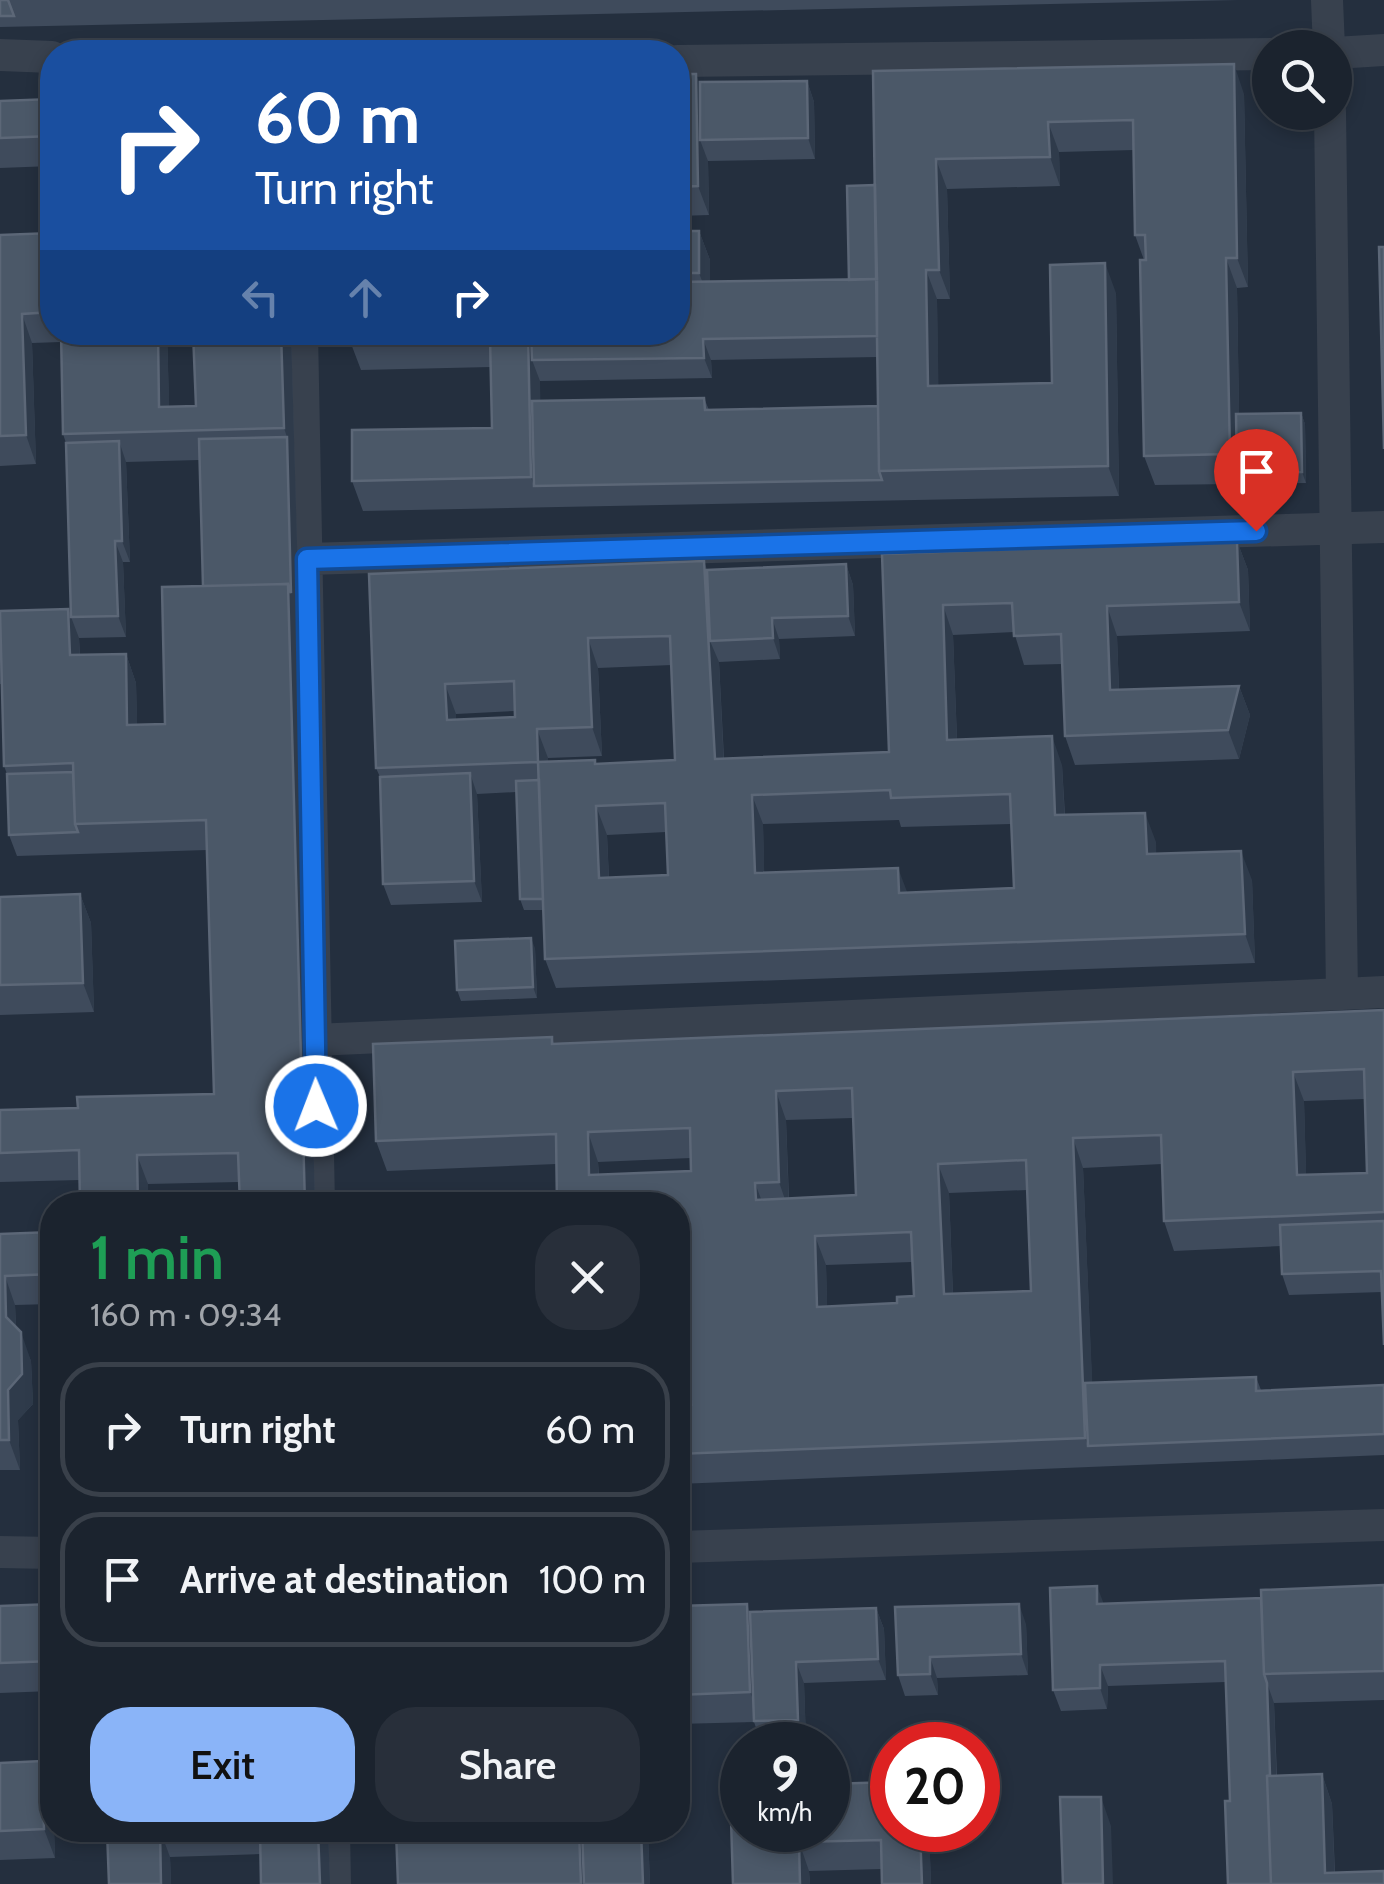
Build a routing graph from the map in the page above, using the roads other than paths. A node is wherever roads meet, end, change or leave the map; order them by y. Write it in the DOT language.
graph roads {
  1 [pos="1327,0"];
  2 [pos="1328,30"];
  3 [pos="1384,50"];
  4 [pos="1352,52"];
  5 [pos="1252,54"];
  6 [pos="0,55"];
  7 [pos="40,57"];
  8 [pos="690,61"];
  9 [pos="1330,130"];
  10 [pos="302,345"];
  11 [pos="1384,528"];
  12 [pos="1336,529"];
  13 [pos="307,559"];
  14 [pos="1384,992"];
  15 [pos="1342,994"];
  16 [pos="315,1040"];
  17 [pos="319,1192"];
  18 [pos="1384,1525"];
  19 [pos="690,1548"];
  20 [pos="0,1552"];
  21 [pos="40,1553"];
  22 [pos="334,1842"];
  23 [pos="335,1884"];
  1 -- 2 [label="lane"];
  3 -- 4 [label="lane"];
  5 -- 8 [label="lane"];
  6 -- 7 [label="lane"];
  9 -- 12 [label="lane"];
  10 -- 13 [label="lane"];
  11 -- 12 [label="lane"];
  12 -- 13 [label="lane"];
  12 -- 15 [label="lane"];
  13 -- 16 [label="lane"];
  14 -- 15 [label="lane"];
  15 -- 16 [label="lane"];
  16 -- 17 [label="lane"];
  18 -- 19 [label="lane"];
  20 -- 21 [label="lane"];
  22 -- 23 [label="lane"];
}
